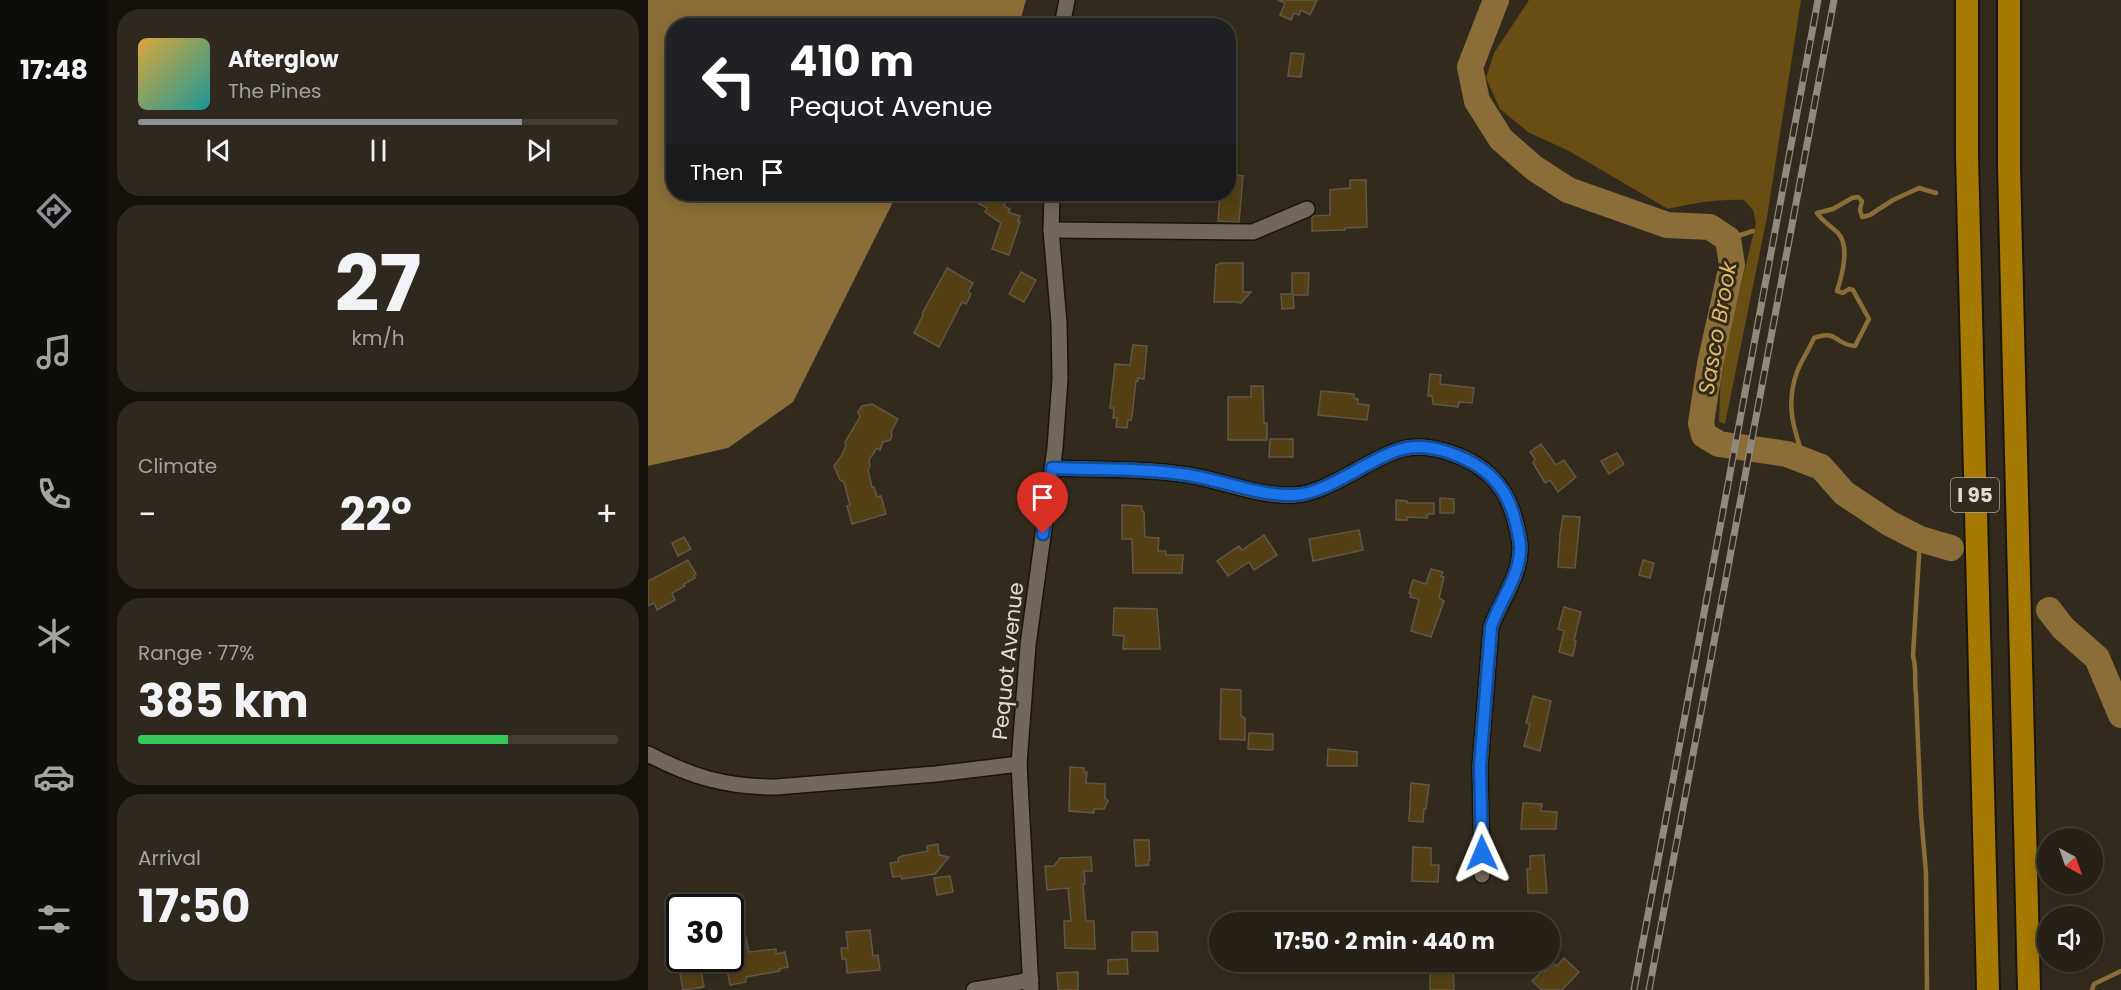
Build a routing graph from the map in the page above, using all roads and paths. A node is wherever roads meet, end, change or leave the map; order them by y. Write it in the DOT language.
graph roads {
  1 [pos="1067,0"];
  2 [pos="1967,0"];
  3 [pos="2009,0"];
  4 [pos="1064,18"];
  5 [pos="1052,201"];
  6 [pos="1307,209"];
  7 [pos="1051,230"];
  8 [pos="1052,468"];
  9 [pos="648,754"];
  10 [pos="1018,764"];
  11 [pos="1482,875"];
  12 [pos="1030,985"];
  13 [pos="974,990"];
  14 [pos="1988,990"];
  15 [pos="2029,990"];
  1 -- 4 [label="street"];
  2 -- 14 [label="highway, I 95"];
  3 -- 15 [label="highway, I 95"];
  5 -- 7 [label="street, Pequot Avenue"];
  6 -- 7 [label="street"];
  7 -- 8 [label="street, Pequot Avenue"];
  8 -- 10 [label="street, Pequot Avenue"];
  8 -- 11 [label="street"];
  9 -- 10 [label="street"];
  10 -- 12 [label="street, Pequot Avenue"];
  12 -- 13 [label="street"];
}
